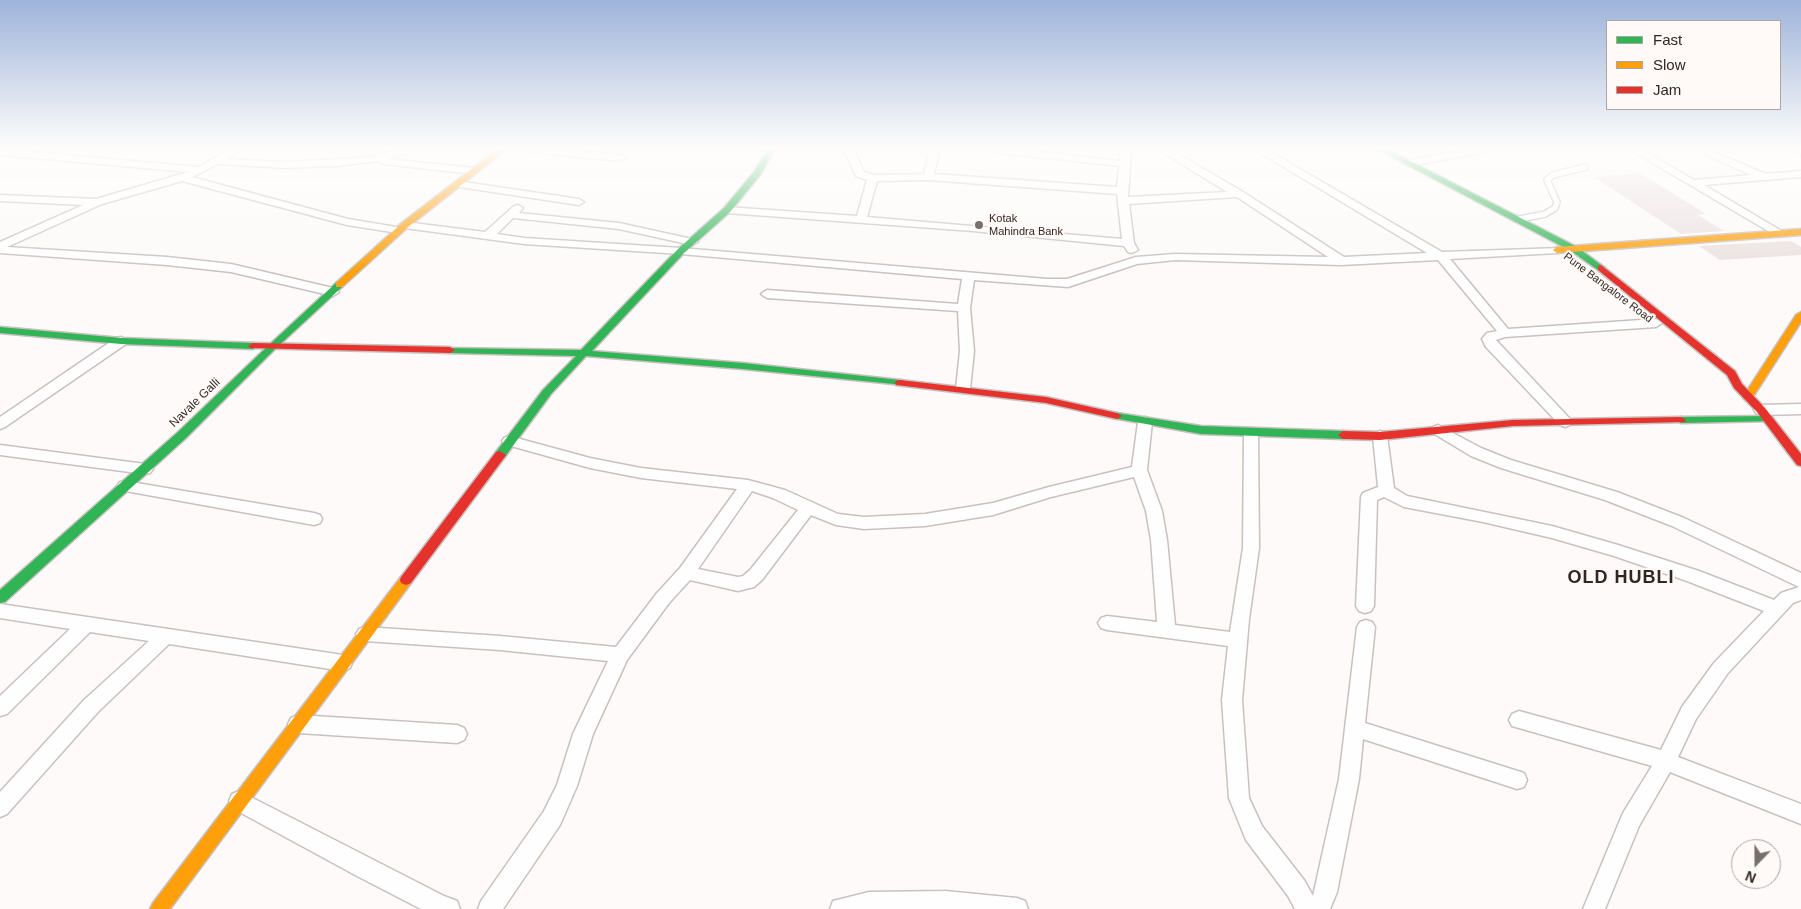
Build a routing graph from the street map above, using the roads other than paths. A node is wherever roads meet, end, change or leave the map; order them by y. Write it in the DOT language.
graph roads {
  1 [pos="139,190"];
  2 [pos="229,190"];
  3 [pos="449,190"];
  4 [pos="501,190"];
  5 [pos="743,190"];
  6 [pos="870,190"];
  7 [pos="1066,190"];
  8 [pos="1123,190"];
  9 [pos="1233,190"];
  10 [pos="1329,190"];
  11 [pos="1450,190"];
  12 [pos="1463,190"];
  13 [pos="1551,190"];
  14 [pos="1705,190"];
  15 [pos="1239,194"];
  16 [pos="532,195"];
  17 [pos="1123,196"];
  18 [pos="0,198"];
  19 [pos="98,202"];
  20 [pos="579,202"];
  21 [pos="727,210"];
  22 [pos="511,215"];
  23 [pos="1520,219"];
  24 [pos="862,220"];
  25 [pos="402,228"];
  26 [pos="1801,232"];
  27 [pos="1779,233"];
  28 [pos="488,236"];
  29 [pos="692,242"];
  30 [pos="1128,243"];
  31 [pos="0,246"];
  32 [pos="1574,249"];
  33 [pos="0,250"];
  34 [pos="1557,250"];
  35 [pos="681,251"];
  36 [pos="1442,257"];
  37 [pos="1136,261"];
  38 [pos="1341,261"];
  39 [pos="969,276"];
  40 [pos="333,292"];
  41 [pos="767,294"];
  42 [pos="964,308"];
  43 [pos="1801,315"];
  44 [pos="1656,324"];
  45 [pos="0,330"];
  46 [pos="1505,333"];
  47 [pos="120,341"];
  48 [pos="272,347"];
  49 [pos="582,353"];
  50 [pos="1696,360"];
  51 [pos="1724,381"];
  52 [pos="1738,386"];
  53 [pos="963,390"];
  54 [pos="1748,397"];
  55 [pos="1801,409"];
  56 [pos="1765,414"];
  57 [pos="1145,422"];
  58 [pos="1565,422"];
  59 [pos="0,424"];
  60 [pos="1438,430"];
  61 [pos="1251,433"];
  62 [pos="1380,436"];
  63 [pos="509,441"];
  64 [pos="0,450"];
  65 [pos="1801,462"];
  66 [pos="145,468"];
  67 [pos="1139,470"];
  68 [pos="748,485"];
  69 [pos="125,486"];
  70 [pos="1386,490"];
  71 [pos="808,508"];
  72 [pos="314,519"];
  73 [pos="686,573"];
  74 [pos="1801,581"];
  75 [pos="1801,593"];
  76 [pos="0,598"];
  77 [pos="1365,606"];
  78 [pos="1777,609"];
  79 [pos="0,611"];
  80 [pos="1107,623"];
  81 [pos="87,624"];
  82 [pos="1366,627"];
  83 [pos="1167,631"];
  84 [pos="365,634"];
  85 [pos="166,636"];
  86 [pos="1238,640"];
  87 [pos="620,655"];
  88 [pos="343,663"];
  89 [pos="0,708"];
  90 [pos="1519,720"];
  91 [pos="298,724"];
  92 [pos="1354,728"];
  93 [pos="457,734"];
  94 [pos="1666,761"];
  95 [pos="1517,780"];
  96 [pos="239,801"];
  97 [pos="0,807"];
  98 [pos="1801,814"];
  99 [pos="159,909"];
  100 [pos="449,909"];
  101 [pos="489,909"];
  102 [pos="841,909"];
  103 [pos="1017,909"];
  104 [pos="1308,909"];
  105 [pos="1319,909"];
  106 [pos="1594,909"];
  1 -- 19 [label="street"];
  2 -- 25 [label="street"];
  3 -- 25 [label="street, Navale Galli"];
  4 -- 16 [label="street"];
  5 -- 21 [label="street"];
  6 -- 24 [label="street"];
  7 -- 17 [label="street"];
  8 -- 17 [label="street"];
  9 -- 15 [label="street"];
  10 -- 36 [label="street"];
  11 -- 34 [label="street, Pune Bangalore Road"];
  12 -- 23 [label="street, Pune Bangalore Road"];
  13 -- 23 [label="lane"];
  14 -- 27 [label="street"];
  15 -- 17 [label="street"];
  15 -- 38 [label="street"];
  16 -- 20 [label="street"];
  16 -- 22 [label="street"];
  17 -- 30 [label="street"];
  18 -- 19 [label="street"];
  19 -- 31 [label="street"];
  21 -- 24 [label="street"];
  21 -- 29 [label="street"];
  22 -- 28 [label="street"];
  22 -- 29 [label="street"];
  23 -- 32 [label="street, Pune Bangalore Road"];
  24 -- 30 [label="street"];
  25 -- 28 [label="street"];
  25 -- 40 [label="street, Navale Galli"];
  26 -- 27 [label="street"];
  27 -- 32 [label="street"];
  28 -- 35 [label="street"];
  29 -- 35 [label="street"];
  30 -- 37 [label="street"];
  32 -- 34 [label="street"];
  32 -- 52 [label="street, Pune Bangalore Road"];
  33 -- 40 [label="street"];
  34 -- 36 [label="street"];
  34 -- 44 [label="street, Pune Bangalore Road"];
  35 -- 39 [label="street"];
  35 -- 49 [label="street"];
  36 -- 38 [label="street"];
  36 -- 46 [label="street"];
  37 -- 38 [label="street"];
  37 -- 39 [label="street"];
  39 -- 42 [label="street"];
  40 -- 48 [label="street, Navale Galli"];
  41 -- 42 [label="street"];
  42 -- 53 [label="street"];
  43 -- 54 [label="street"];
  44 -- 46 [label="street"];
  44 -- 50 [label="street, Pune Bangalore Road"];
  45 -- 47 [label="street"];
  46 -- 58 [label="street"];
  47 -- 48 [label="street"];
  47 -- 59 [label="street"];
  48 -- 49 [label="street"];
  48 -- 66 [label="street, Navale Galli"];
  49 -- 53 [label="street"];
  49 -- 63 [label="street"];
  51 -- 52 [label="street, Pune Bangalore Road"];
  52 -- 54 [label="street, Pune Bangalore Road"];
  53 -- 57 [label="street"];
  54 -- 56 [label="street, Pune Bangalore Road"];
  55 -- 56 [label="street"];
  56 -- 58 [label="street"];
  56 -- 65 [label="street, Pune Bangalore Road"];
  57 -- 61 [label="street"];
  57 -- 67 [label="street"];
  58 -- 60 [label="street"];
  60 -- 62 [label="street"];
  60 -- 74 [label="street"];
  61 -- 62 [label="street"];
  61 -- 86 [label="street"];
  62 -- 70 [label="street"];
  63 -- 68 [label="street"];
  63 -- 84 [label="street"];
  64 -- 66 [label="street"];
  66 -- 69 [label="street, Navale Galli"];
  67 -- 71 [label="street"];
  67 -- 83 [label="street"];
  68 -- 71 [label="street"];
  68 -- 73 [label="street"];
  69 -- 72 [label="street"];
  69 -- 76 [label="street, Navale Galli"];
  70 -- 77 [label="street"];
  70 -- 78 [label="street"];
  71 -- 73 [label="street"];
  73 -- 87 [label="street"];
  75 -- 78 [label="street"];
  78 -- 94 [label="street"];
  79 -- 81 [label="street"];
  80 -- 83 [label="street"];
  81 -- 85 [label="street"];
  81 -- 89 [label="street"];
  82 -- 92 [label="street"];
  83 -- 86 [label="street"];
  84 -- 87 [label="street"];
  84 -- 88 [label="street"];
  85 -- 88 [label="street"];
  85 -- 97 [label="street"];
  86 -- 104 [label="street"];
  87 -- 101 [label="street"];
  88 -- 91 [label="street"];
  90 -- 94 [label="street"];
  91 -- 93 [label="street"];
  91 -- 96 [label="street"];
  92 -- 95 [label="street"];
  92 -- 105 [label="street"];
  94 -- 98 [label="street"];
  94 -- 106 [label="street"];
  96 -- 99 [label="street"];
  96 -- 100 [label="street"];
  102 -- 103 [label="street"];
}
